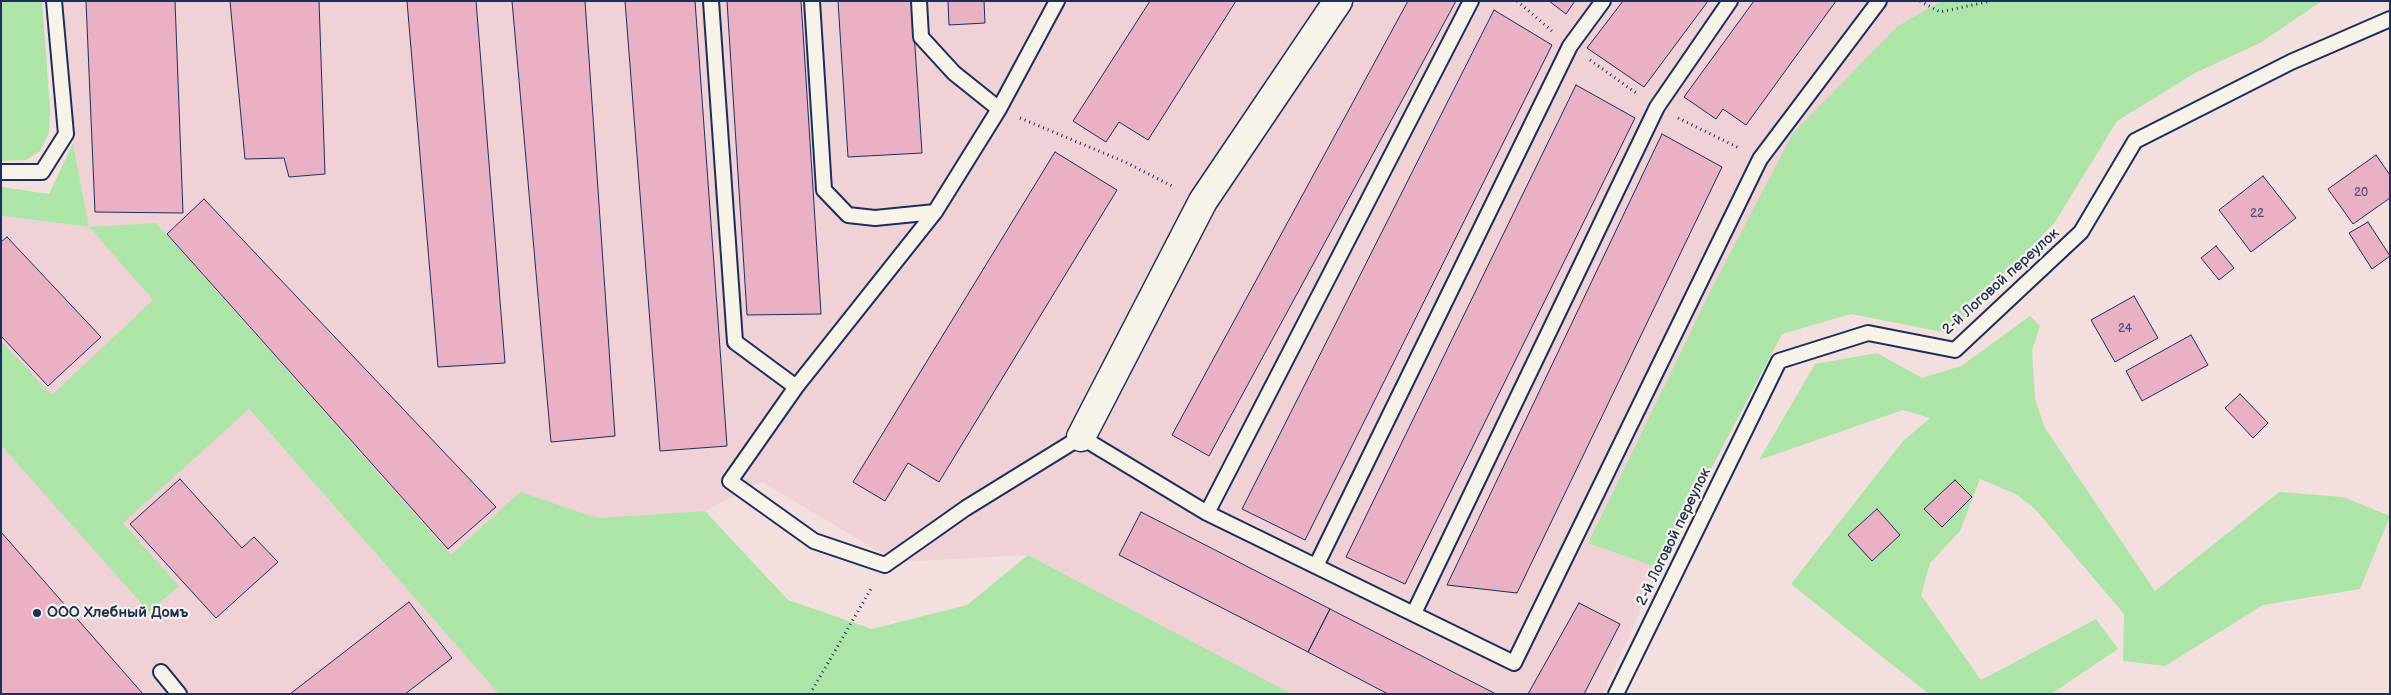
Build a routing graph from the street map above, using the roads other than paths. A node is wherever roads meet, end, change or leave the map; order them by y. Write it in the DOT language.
graph roads {
  1 [pos="54,1"];
  2 [pos="711,1"];
  3 [pos="812,1"];
  4 [pos="919,1"];
  5 [pos="1058,1"];
  6 [pos="1338,1"];
  7 [pos="1471,1"];
  8 [pos="1603,1"];
  9 [pos="1730,1"];
  10 [pos="1879,1"];
  11 [pos="2390,19"];
  12 [pos="999,109"];
  13 [pos="1,172"];
  14 [pos="935,212"];
  15 [pos="796,387"];
  16 [pos="1081,436"];
  17 [pos="1207,513"];
  18 [pos="1316,566"];
  19 [pos="1414,613"];
  20 [pos="161,672"];
  21 [pos="179,694"];
  22 [pos="1616,694"];
  1 -- 13 [label="lane"];
  2 -- 15 [label="lane"];
  3 -- 14 [label="lane"];
  4 -- 12 [label="lane"];
  5 -- 12 [label="lane"];
  6 -- 16 [label="street"];
  7 -- 17 [label="lane"];
  8 -- 18 [label="lane"];
  9 -- 19 [label="lane"];
  10 -- 19 [label="lane"];
  11 -- 22 [label="lane, 2-й Логовой переулок"];
  12 -- 14 [label="lane"];
  14 -- 15 [label="lane"];
  15 -- 16 [label="lane"];
  16 -- 17 [label="lane"];
  17 -- 18 [label="lane"];
  18 -- 19 [label="lane"];
  20 -- 21 [label="lane"];
}
